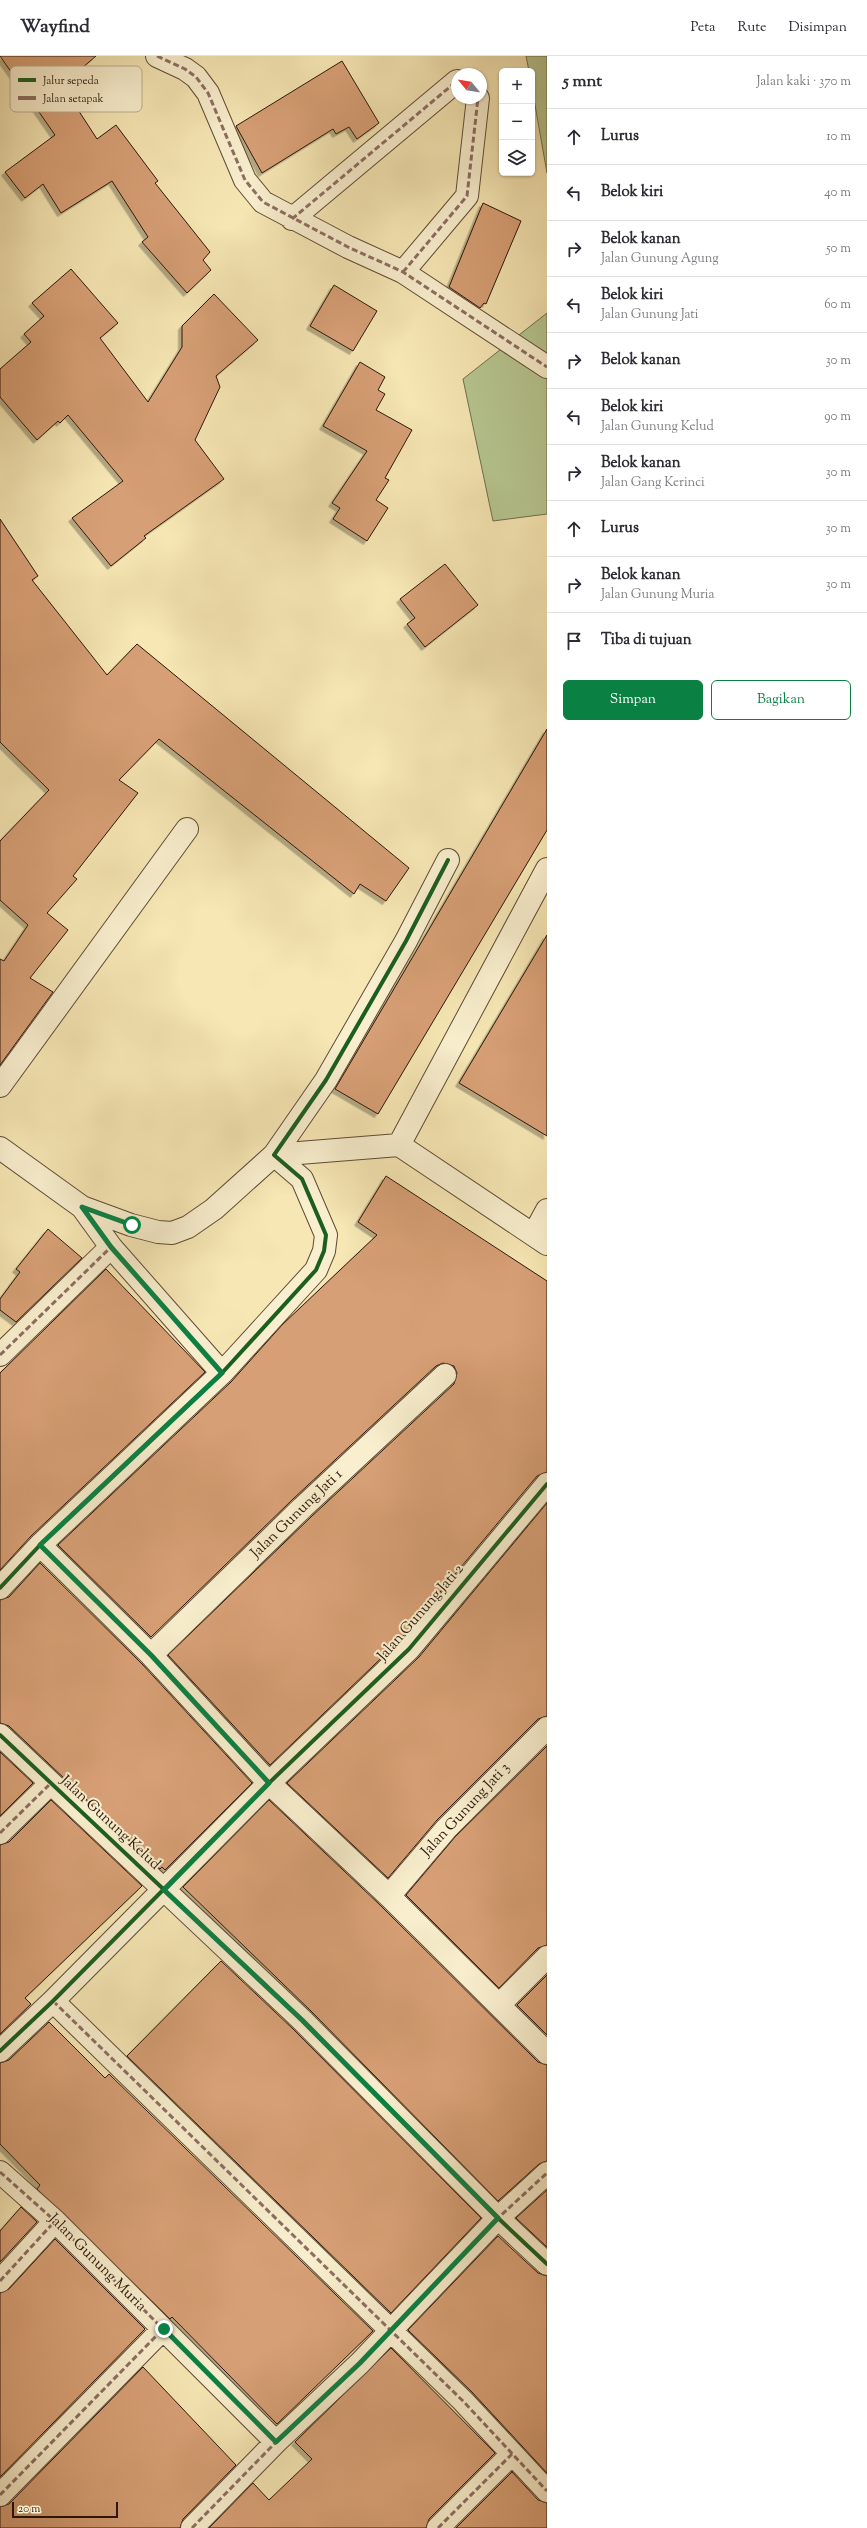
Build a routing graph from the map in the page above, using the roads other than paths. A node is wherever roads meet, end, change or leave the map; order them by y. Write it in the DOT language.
graph roads {
  1 [pos="157,56"];
  2 [pos="451,86"];
  3 [pos="477,104"];
  4 [pos="292,219"];
  5 [pos="403,272"];
  6 [pos="547,367"];
  7 [pos="187,828"];
  8 [pos="448,860"];
  9 [pos="547,869"];
  10 [pos="0,1086"];
  11 [pos="399,1145"];
  12 [pos="0,1148"];
  13 [pos="274,1155"];
  14 [pos="82,1207"];
  15 [pos="547,1210"];
  16 [pos="541,1239"];
  17 [pos="111,1247"];
  18 [pos="0,1355"];
  19 [pos="222,1373"];
  20 [pos="445,1375"];
  21 [pos="547,1484"];
  22 [pos="40,1545"];
  23 [pos="0,1588"];
  24 [pos="151,1655"];
  25 [pos="547,1728"];
  26 [pos="0,1735"];
  27 [pos="269,1783"];
  28 [pos="50,1784"];
  29 [pos="0,1833"];
  30 [pos="164,1890"];
  31 [pos="388,1896"];
  32 [pos="547,1957"];
  33 [pos="53,2001"];
  34 [pos="499,2005"];
  35 [pos="0,2051"];
  36 [pos="547,2053"];
  37 [pos="0,2172"];
  38 [pos="547,2173"];
  39 [pos="498,2218"];
  40 [pos="55,2221"];
  41 [pos="547,2264"];
  42 [pos="0,2281"];
  43 [pos="164,2329"];
  44 [pos="390,2332"];
  45 [pos="276,2442"];
  46 [pos="512,2454"];
  47 [pos="547,2491"];
  48 [pos="0,2494"];
  49 [pos="192,2528"];
  50 [pos="438,2528"];
  1 -- 4 [label="street"];
  2 -- 4 [label="street"];
  3 -- 5 [label="street"];
  4 -- 5 [label="street"];
  5 -- 6 [label="street"];
  7 -- 10 [label="street"];
  8 -- 13 [label="street"];
  9 -- 11 [label="street"];
  11 -- 13 [label="street"];
  11 -- 16 [label="street"];
  12 -- 14 [label="street"];
  13 -- 14 [label="street"];
  13 -- 19 [label="street"];
  14 -- 17 [label="street"];
  15 -- 16 [label="street"];
  17 -- 18 [label="street"];
  17 -- 19 [label="street"];
  19 -- 22 [label="street"];
  20 -- 24 [label="street, Jalan Gunung Jati 1"];
  21 -- 27 [label="street, Jalan Gunung Jati 2"];
  22 -- 23 [label="street"];
  22 -- 24 [label="street"];
  24 -- 27 [label="street"];
  25 -- 31 [label="street, Jalan Gunung Jati 3"];
  26 -- 28 [label="street, Jalan Gunung Kelud"];
  27 -- 30 [label="street, Jalan Gunung Jati 2"];
  27 -- 31 [label="street"];
  28 -- 29 [label="street"];
  28 -- 30 [label="street, Jalan Gunung Kelud"];
  30 -- 33 [label="street, Jalan Gunung Jati 2"];
  30 -- 39 [label="street, Jalan Gunung Kelud"];
  31 -- 34 [label="street"];
  32 -- 34 [label="street"];
  33 -- 35 [label="street, Jalan Gunung Jati 2"];
  33 -- 44 [label="street"];
  34 -- 36 [label="street"];
  37 -- 40 [label="street, Jalan Gunung Muria"];
  38 -- 39 [label="street"];
  39 -- 41 [label="street, Jalan Gunung Kelud"];
  39 -- 44 [label="street"];
  40 -- 42 [label="street"];
  40 -- 43 [label="street, Jalan Gunung Muria"];
  43 -- 45 [label="street, Jalan Gunung Muria"];
  43 -- 48 [label="street"];
  44 -- 45 [label="street"];
  44 -- 46 [label="street"];
  45 -- 49 [label="street"];
  46 -- 47 [label="street"];
  46 -- 50 [label="street"];
}
